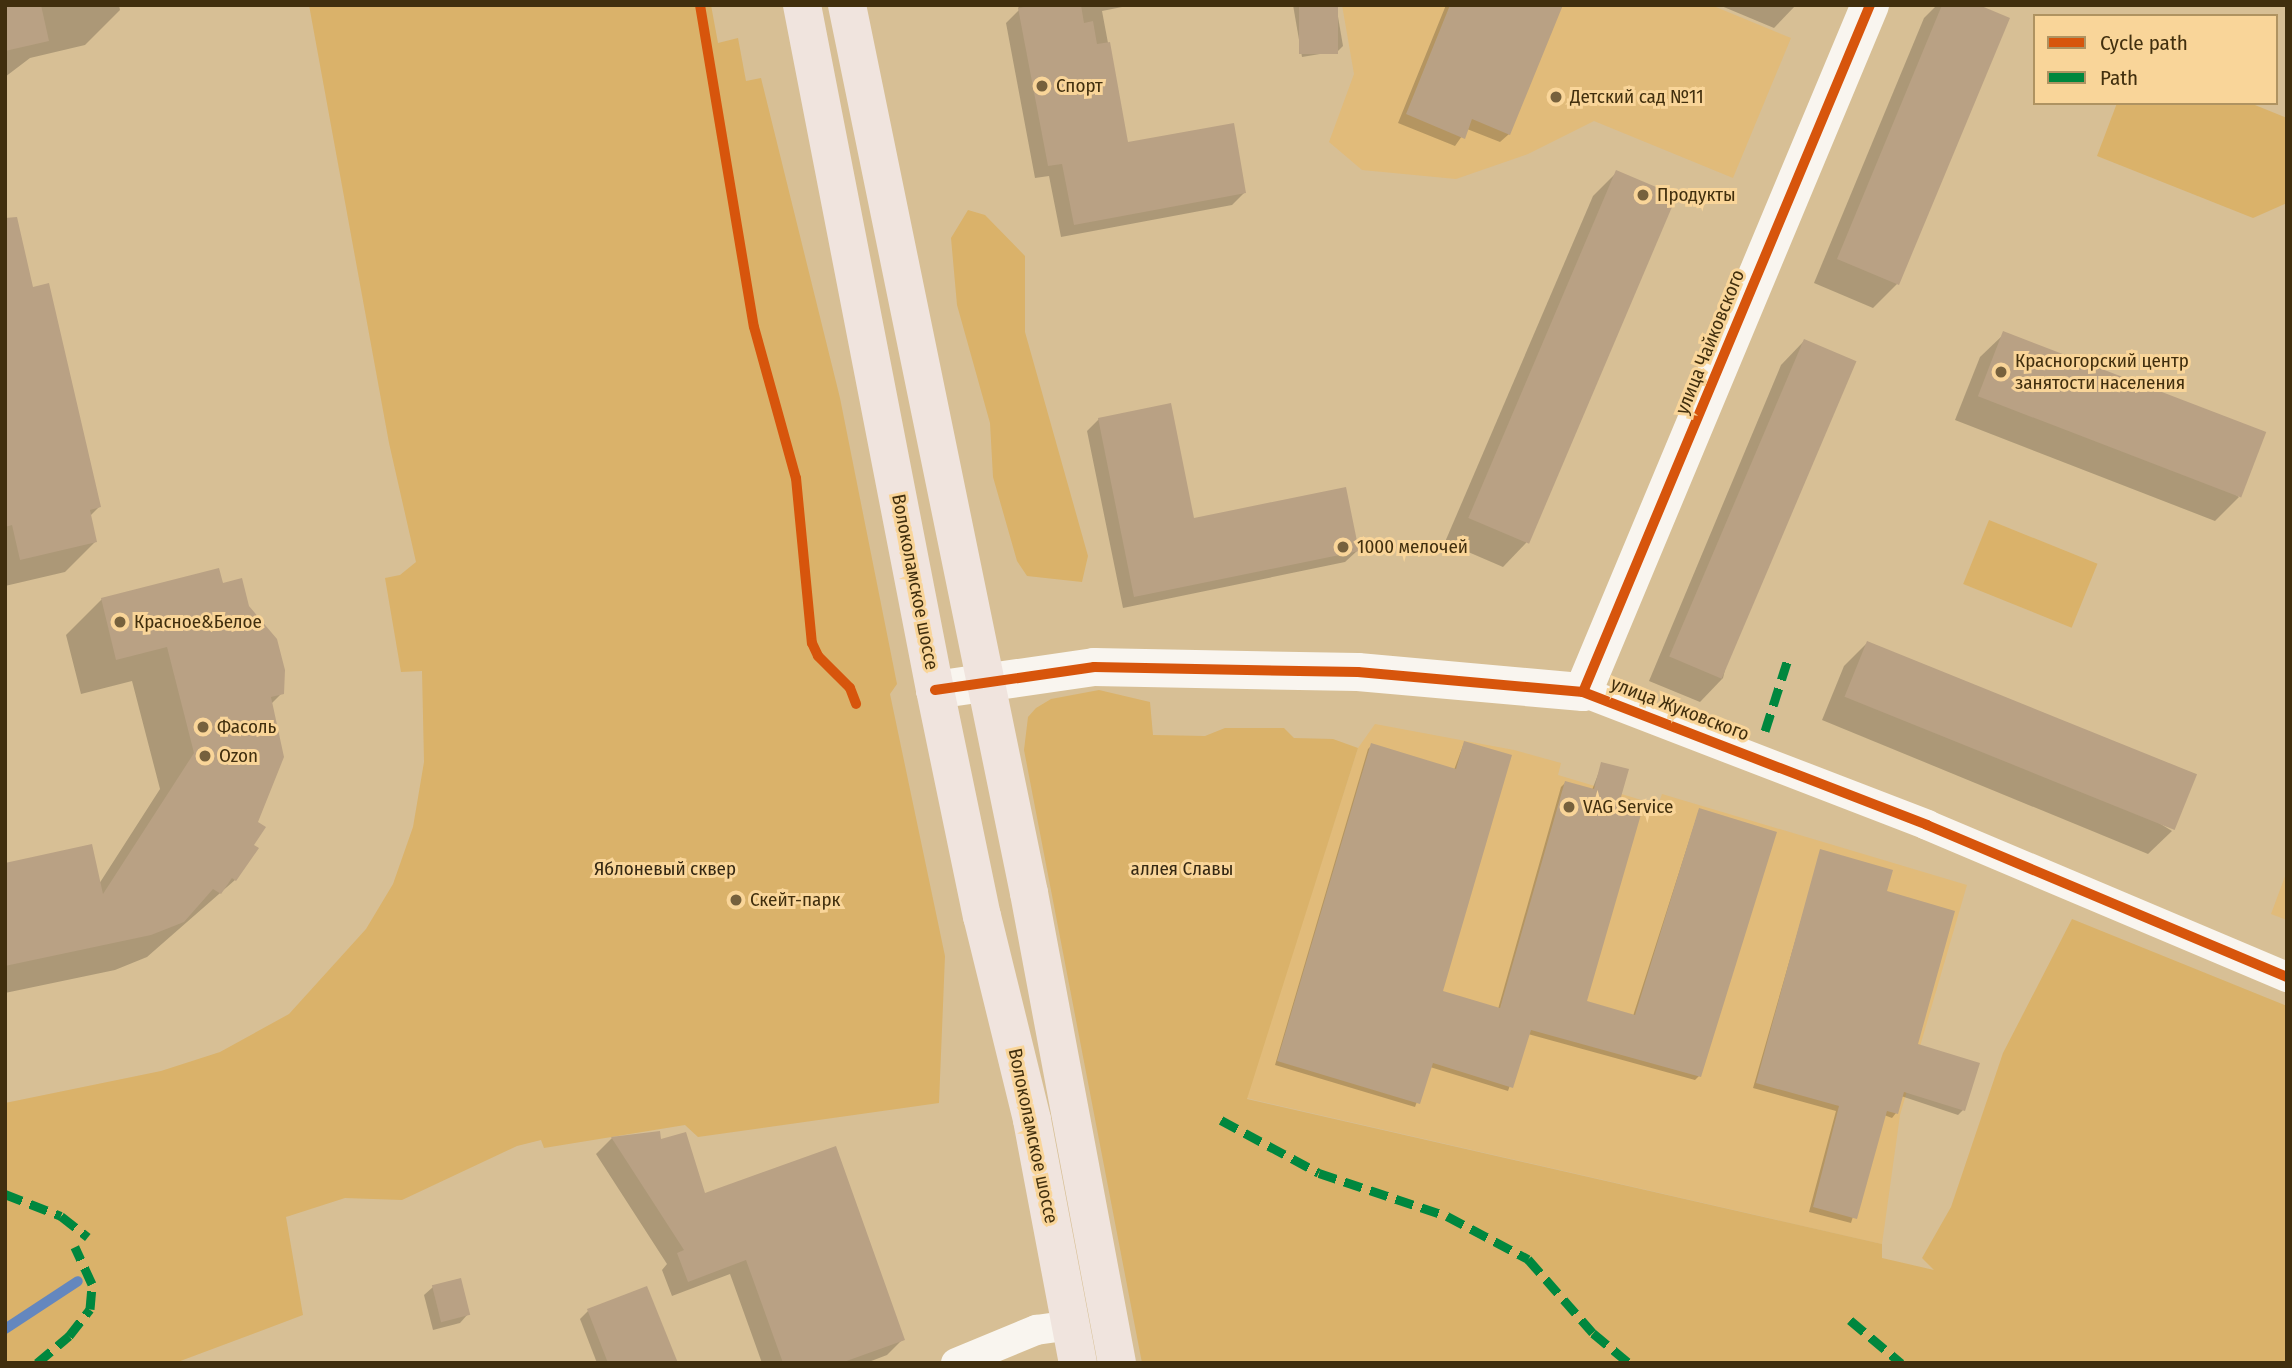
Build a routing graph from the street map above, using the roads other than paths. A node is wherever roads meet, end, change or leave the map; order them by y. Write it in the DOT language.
graph roads {
  1 [pos="802,5"];
  2 [pos="847,5"];
  3 [pos="1870,5"];
  4 [pos="987,680"];
  5 [pos="936,690"];
  6 [pos="1583,692"];
  7 [pos="2287,977"];
  8 [pos="1072,1325"];
  9 [pos="956,1363"];
  10 [pos="1077,1363"];
  11 [pos="1117,1363"];
  1 -- 5 [label="main road, Волоколамское шоссе"];
  2 -- 4 [label="main road, Волоколамское шоссе"];
  3 -- 6 [label="street, улица Чайковского"];
  4 -- 5 [label="street, улица Жуковского"];
  4 -- 6 [label="street, улица Жуковского"];
  4 -- 11 [label="main road, Волоколамское шоссе"];
  5 -- 8 [label="main road, Волоколамское шоссе"];
  6 -- 7 [label="street, улица Жуковского"];
  8 -- 9 [label="street"];
  8 -- 10 [label="main road, Волоколамское шоссе"];
}
